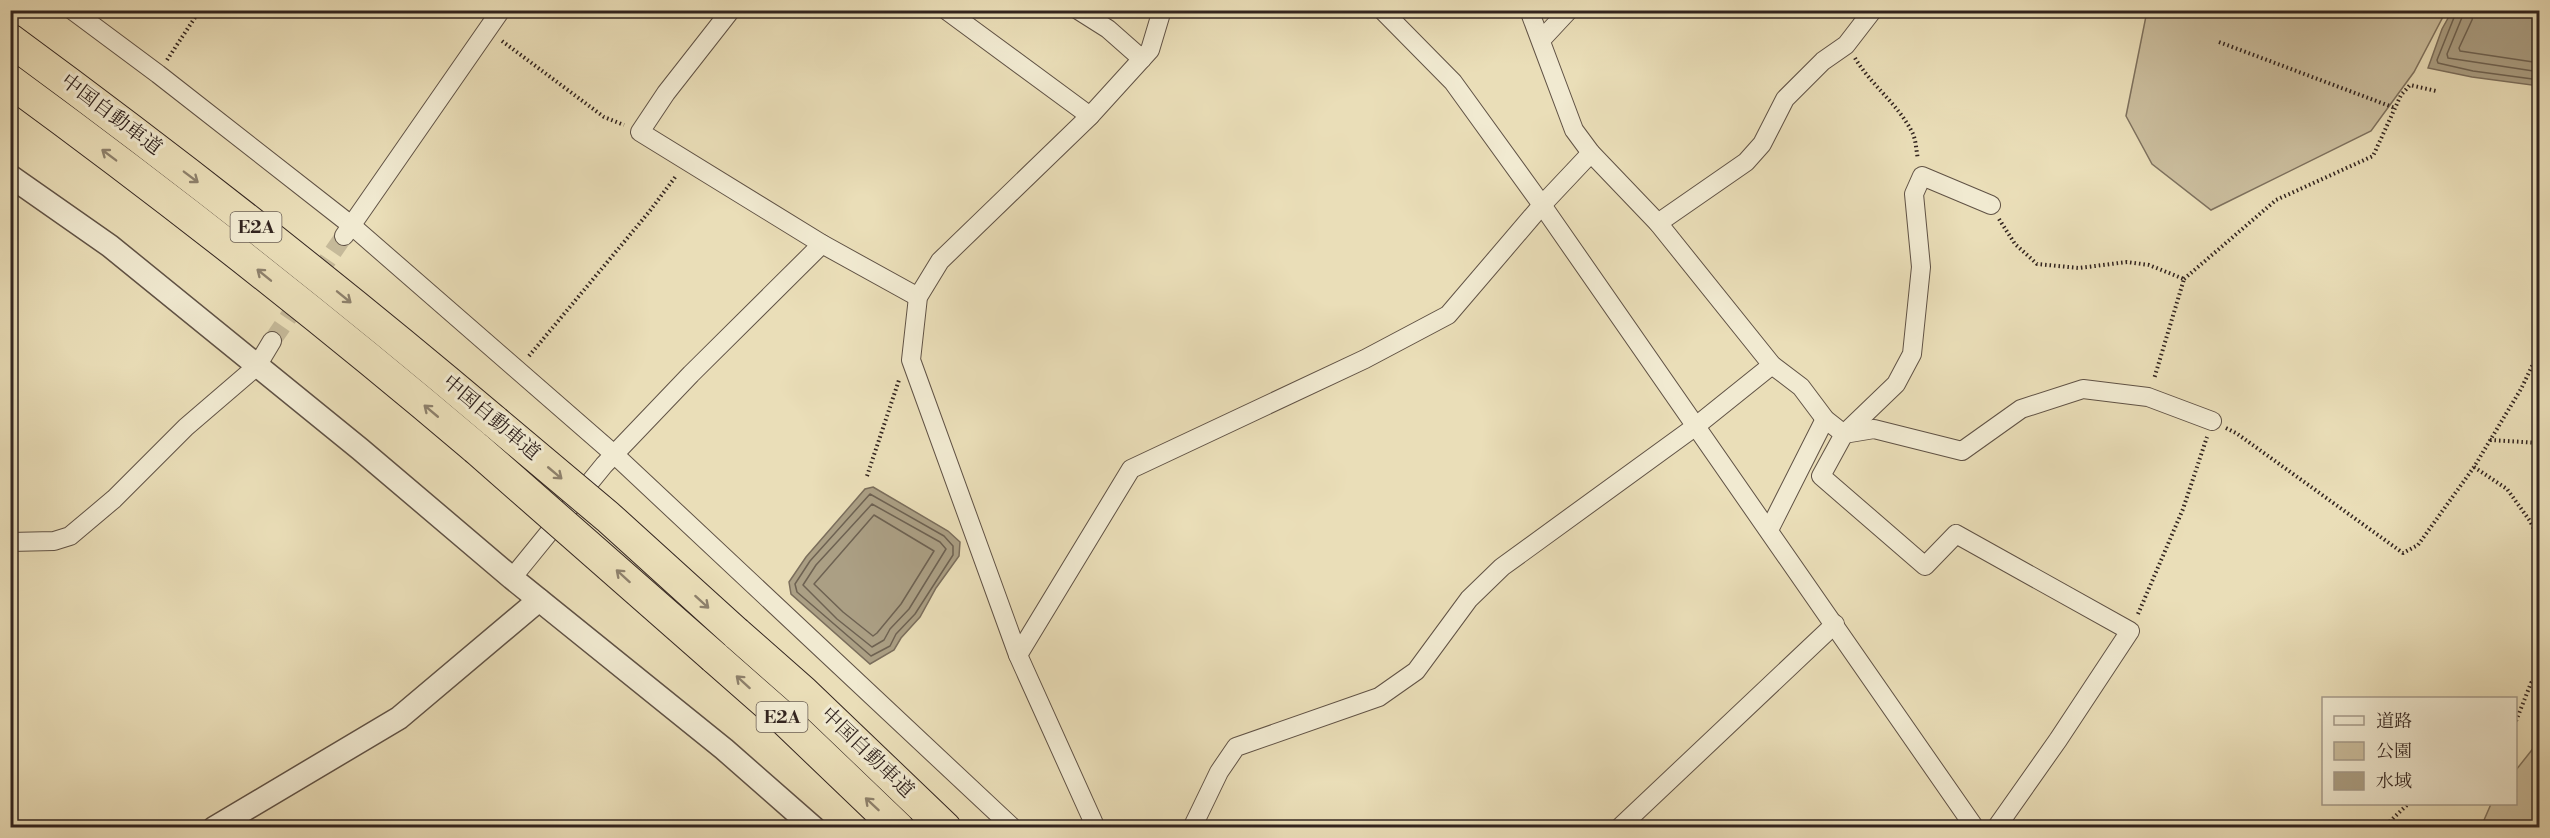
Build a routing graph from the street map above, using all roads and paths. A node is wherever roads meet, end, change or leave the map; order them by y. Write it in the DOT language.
graph roads {
  1 [pos="72,10"];
  2 [pos="200,10"];
  3 [pos="501,10"];
  4 [pos="731,10"];
  5 [pos="946,10"];
  6 [pos="1078,10"];
  7 [pos="1162,10"];
  8 [pos="1382,10"];
  9 [pos="1529,10"];
  10 [pos="1569,10"];
  11 [pos="1873,10"];
  12 [pos="487,30"];
  13 [pos="1542,39"];
  14 [pos="10,40"];
  15 [pos="2219,42"];
  16 [pos="1846,45"];
  17 [pos="1142,59"];
  18 [pos="158,74"];
  19 [pos="10,81"];
  20 [pos="2436,91"];
  21 [pos="2395,108"];
  22 [pos="1090,116"];
  23 [pos="640,132"];
  24 [pos="1591,153"];
  25 [pos="687,161"];
  26 [pos="10,176"];
  27 [pos="1922,176"];
  28 [pos="1542,205"];
  29 [pos="1991,206"];
  30 [pos="1658,223"];
  31 [pos="347,230"];
  32 [pos="822,244"];
  33 [pos="2184,279"];
  34 [pos="918,297"];
  35 [pos="272,341"];
  36 [pos="2540,357"];
  37 [pos="911,360"];
  38 [pos="1772,365"];
  39 [pos="257,366"];
  40 [pos="518,370"];
  41 [pos="2148,397"];
  42 [pos="1826,419"];
  43 [pos="2212,422"];
  44 [pos="1696,426"];
  45 [pos="1844,434"];
  46 [pos="2490,441"];
  47 [pos="2540,442"];
  48 [pos="615,455"];
  49 [pos="2474,467"];
  50 [pos="867,476"];
  51 [pos="1769,530"];
  52 [pos="2540,541"];
  53 [pos="10,542"];
  54 [pos="512,578"];
  55 [pos="539,600"];
  56 [pos="1835,624"];
  57 [pos="2130,631"];
  58 [pos="1018,655"];
  59 [pos="2540,675"];
  60 [pos="2517,718"];
  61 [pos="2407,805"];
  62 [pos="214,828"];
  63 [pos="814,828"];
  64 [pos="898,828"];
  65 [pos="945,828"];
  66 [pos="1013,828"];
  67 [pos="1096,828"];
  68 [pos="1192,828"];
  69 [pos="1619,828"];
  70 [pos="1975,828"];
  71 [pos="1996,828"];
  72 [pos="2383,828"];
  1 -- 18 [label="street"];
  2 -- 18 [label="path"];
  3 -- 12 [label="street"];
  4 -- 23 [label="street"];
  5 -- 22 [label="street"];
  6 -- 17 [label="street"];
  7 -- 17 [label="street"];
  8 -- 28 [label="street"];
  9 -- 13 [label="street"];
  10 -- 13 [label="street"];
  11 -- 16 [label="street"];
  12 -- 23 [label="path"];
  12 -- 31 [label="street"];
  13 -- 24 [label="street"];
  14 -- 65 [label="highway, 中国自動車道 / E2A, one-way, bridge"];
  15 -- 21 [label="path"];
  16 -- 27 [label="path"];
  16 -- 30 [label="street"];
  17 -- 22 [label="street"];
  18 -- 31 [label="street"];
  64 -- 19 [label="highway, 中国自動車道 / E2A, one-way, bridge"];
  20 -- 21 [label="path"];
  21 -- 33 [label="path"];
  22 -- 34 [label="street"];
  23 -- 25 [label="street"];
  24 -- 28 [label="street"];
  24 -- 30 [label="street"];
  25 -- 32 [label="street"];
  25 -- 40 [label="path"];
  26 -- 39 [label="street"];
  27 -- 29 [label="street"];
  27 -- 45 [label="street"];
  28 -- 44 [label="street"];
  28 -- 58 [label="street"];
  29 -- 33 [label="path"];
  30 -- 38 [label="street"];
  31 -- 40 [label="street"];
  32 -- 34 [label="street"];
  32 -- 48 [label="street"];
  33 -- 41 [label="path"];
  34 -- 37 [label="street"];
  35 -- 39 [label="street"];
  36 -- 46 [label="path"];
  37 -- 50 [label="path"];
  37 -- 58 [label="street"];
  38 -- 42 [label="street"];
  38 -- 44 [label="street"];
  39 -- 53 [label="street"];
  39 -- 54 [label="street"];
  40 -- 48 [label="street"];
  41 -- 43 [label="street"];
  41 -- 45 [label="street"];
  42 -- 45 [label="street"];
  42 -- 51 [label="street"];
  43 -- 49 [label="path"];
  43 -- 57 [label="path"];
  44 -- 51 [label="street"];
  44 -- 68 [label="street"];
  45 -- 57 [label="street"];
  46 -- 47 [label="path"];
  46 -- 49 [label="path"];
  48 -- 54 [label="street"];
  48 -- 66 [label="street"];
  49 -- 52 [label="path"];
  51 -- 56 [label="street"];
  54 -- 55 [label="street"];
  55 -- 62 [label="street"];
  55 -- 63 [label="street"];
  56 -- 69 [label="street"];
  56 -- 70 [label="street"];
  57 -- 71 [label="street"];
  58 -- 67 [label="street"];
  59 -- 60 [label="path"];
  61 -- 72 [label="path"];
}
